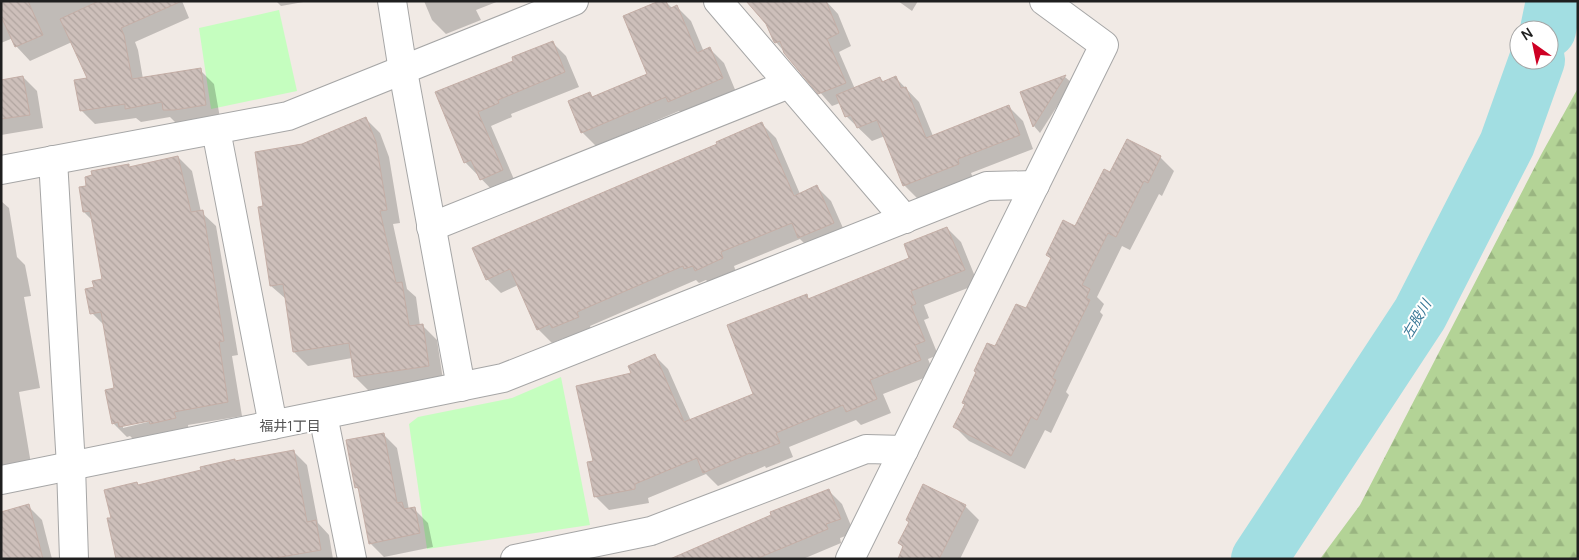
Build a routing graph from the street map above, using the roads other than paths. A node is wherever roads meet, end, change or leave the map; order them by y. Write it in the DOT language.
graph roads {
  1 [pos="392,1"];
  2 [pos="574,1"];
  3 [pos="718,1"];
  4 [pos="1044,1"];
  5 [pos="402,70"];
  6 [pos="789,84"];
  7 [pos="216,130"];
  8 [pos="53,160"];
  9 [pos="1,170"];
  10 [pos="1035,185"];
  11 [pos="905,219"];
  12 [pos="431,227"];
  13 [pos="461,387"];
  14 [pos="323,415"];
  15 [pos="273,425"];
  16 [pos="904,450"];
  17 [pos="71,466"];
  18 [pos="1,480"];
  19 [pos="74,559"];
  20 [pos="352,559"];
  21 [pos="515,559"];
  22 [pos="850,559"];
  1 -- 5 [label="street"];
  2 -- 5 [label="street"];
  3 -- 6 [label="street"];
  4 -- 10 [label="street"];
  5 -- 7 [label="street"];
  5 -- 12 [label="street"];
  6 -- 11 [label="street"];
  6 -- 12 [label="street"];
  7 -- 8 [label="street"];
  7 -- 15 [label="street"];
  8 -- 9 [label="street"];
  8 -- 17 [label="street"];
  10 -- 11 [label="street"];
  10 -- 16 [label="street"];
  11 -- 13 [label="street"];
  12 -- 13 [label="street"];
  13 -- 14 [label="street"];
  14 -- 15 [label="street"];
  14 -- 20 [label="street"];
  15 -- 17 [label="street"];
  16 -- 21 [label="street"];
  16 -- 22 [label="street"];
  17 -- 18 [label="street"];
  17 -- 19 [label="street"];
}
